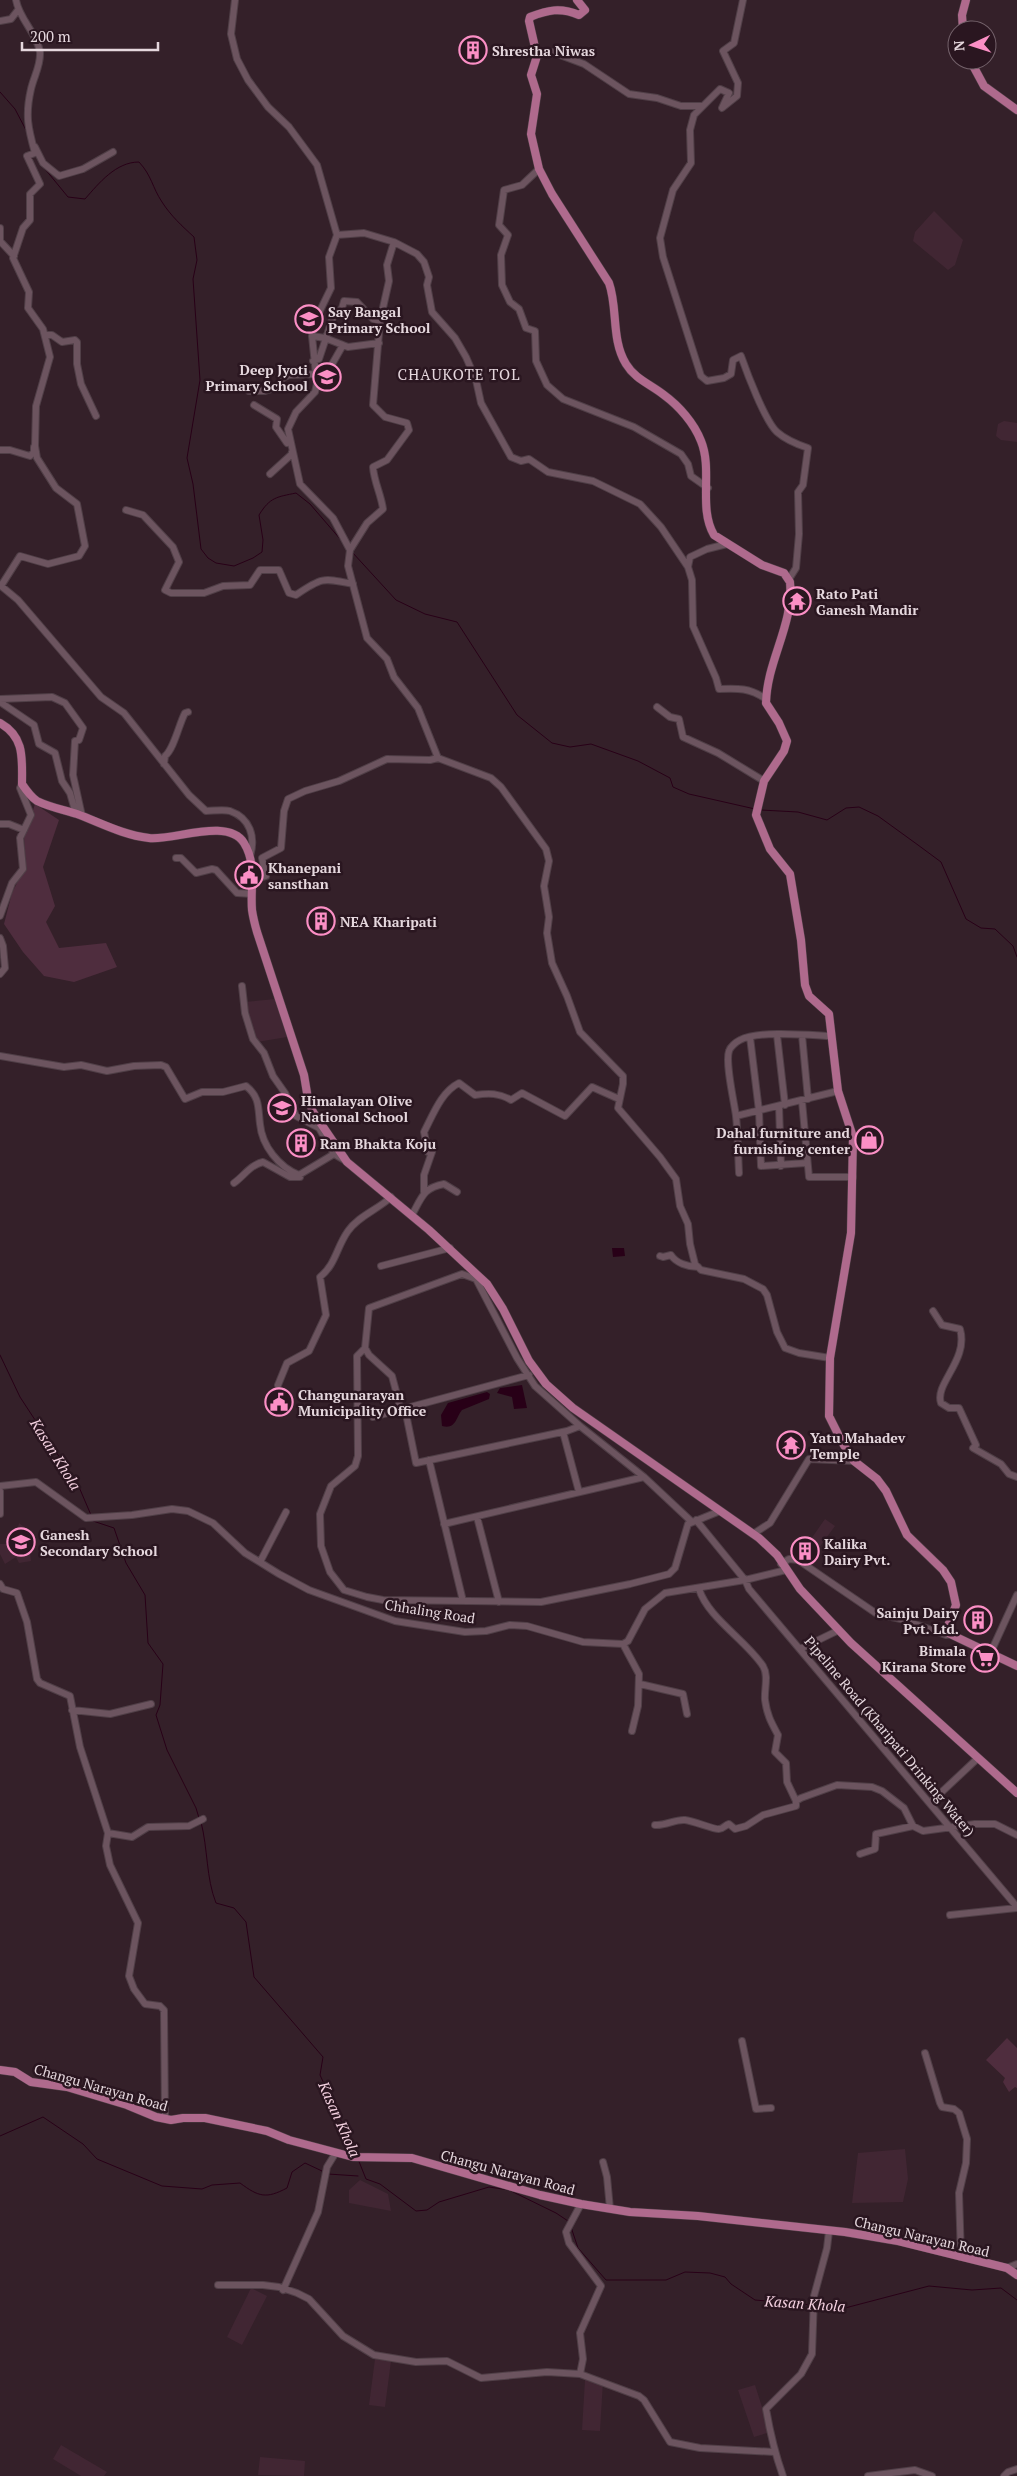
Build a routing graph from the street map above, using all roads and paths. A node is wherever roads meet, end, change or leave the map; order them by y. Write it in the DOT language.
graph roads {
  1 [pos="16,0"];
  2 [pos="236,0"];
  3 [pos="577,0"];
  4 [pos="743,0"];
  5 [pos="966,0"];
  6 [pos="18,10"];
  7 [pos="962,20"];
  8 [pos="0,21"];
  9 [pos="537,56"];
  10 [pos="975,70"];
  11 [pos="701,106"];
  12 [pos="1017,110"];
  13 [pos="30,134"];
  14 [pos="113,152"];
  15 [pos="539,169"];
  16 [pos="0,228"];
  17 [pos="337,235"];
  18 [pos="394,242"];
  19 [pos="14,256"];
  20 [pos="380,321"];
  21 [pos="44,335"];
  22 [pos="312,336"];
  23 [pos="325,338"];
  24 [pos="380,344"];
  25 [pos="344,345"];
  26 [pos="313,361"];
  27 [pos="327,373"];
  28 [pos="315,374"];
  29 [pos="249,391"];
  30 [pos="254,405"];
  31 [pos="96,416"];
  32 [pos="35,446"];
  33 [pos="0,450"];
  34 [pos="292,453"];
  35 [pos="270,474"];
  36 [pos="708,488"];
  37 [pos="126,510"];
  38 [pos="727,544"];
  39 [pos="350,550"];
  40 [pos="688,567"];
  41 [pos="789,580"];
  42 [pos="353,584"];
  43 [pos="1,585"];
  44 [pos="766,699"];
  45 [pos="0,700"];
  46 [pos="656,706"];
  47 [pos="188,712"];
  48 [pos="0,723"];
  49 [pos="438,758"];
  50 [pos="164,764"];
  51 [pos="764,780"];
  52 [pos="22,784"];
  53 [pos="79,815"];
  54 [pos="0,824"];
  55 [pos="24,830"];
  56 [pos="250,856"];
  57 [pos="176,858"];
  58 [pos="253,880"];
  59 [pos="252,894"];
  60 [pos="0,916"];
  61 [pos="0,938"];
  62 [pos="0,974"];
  63 [pos="242,986"];
  64 [pos="777,1035"];
  65 [pos="802,1035"];
  66 [pos="831,1036"];
  67 [pos="750,1037"];
  68 [pos="0,1056"];
  69 [pos="838,1091"];
  70 [pos="619,1099"];
  71 [pos="805,1100"];
  72 [pos="782,1105"];
  73 [pos="759,1111"];
  74 [pos="736,1116"];
  75 [pos="334,1154"];
  76 [pos="347,1162"];
  77 [pos="806,1163"];
  78 [pos="781,1166"];
  79 [pos="739,1173"];
  80 [pos="303,1174"];
  81 [pos="852,1177"];
  82 [pos="234,1183"];
  83 [pos="424,1192"];
  84 [pos="457,1192"];
  85 [pos="391,1197"];
  86 [pos="412,1215"];
  87 [pos="450,1248"];
  88 [pos="660,1256"];
  89 [pos="381,1266"];
  90 [pos="698,1267"];
  91 [pos="933,1312"];
  92 [pos="365,1348"];
  93 [pos="830,1358"];
  94 [pos="529,1376"];
  95 [pos="278,1385"];
  96 [pos="403,1410"];
  97 [pos="373,1417"];
  98 [pos="580,1426"];
  99 [pos="564,1432"];
  100 [pos="429,1460"];
  101 [pos="854,1461"];
  102 [pos="644,1477"];
  103 [pos="1017,1477"];
  104 [pos="0,1486"];
  105 [pos="0,1491"];
  106 [pos="579,1492"];
  107 [pos="720,1511"];
  108 [pos="286,1512"];
  109 [pos="0,1514"];
  110 [pos="477,1517"];
  111 [pos="694,1521"];
  112 [pos="444,1524"];
  113 [pos="753,1534"];
  114 [pos="260,1562"];
  115 [pos="783,1567"];
  116 [pos="746,1580"];
  117 [pos="0,1584"];
  118 [pos="699,1589"];
  119 [pos="1017,1595"];
  120 [pos="464,1602"];
  121 [pos="498,1602"];
  122 [pos="839,1630"];
  123 [pos="950,1634"];
  124 [pos="623,1644"];
  125 [pos="800,1649"];
  126 [pos="990,1654"];
  127 [pos="1017,1666"];
  128 [pos="640,1684"];
  129 [pos="151,1704"];
  130 [pos="72,1710"];
  131 [pos="687,1714"];
  132 [pos="632,1731"];
  133 [pos="978,1758"];
  134 [pos="1017,1793"];
  135 [pos="796,1801"];
  136 [pos="930,1803"];
  137 [pos="203,1819"];
  138 [pos="655,1824"];
  139 [pos="913,1826"];
  140 [pos="949,1828"];
  141 [pos="108,1833"];
  142 [pos="1017,1835"];
  143 [pos="860,1854"];
  144 [pos="1017,1908"];
  145 [pos="950,1915"];
  146 [pos="742,2041"];
  147 [pos="925,2053"];
  148 [pos="0,2070"];
  149 [pos="771,2108"];
  150 [pos="165,2119"];
  151 [pos="335,2154"];
  152 [pos="603,2162"];
  153 [pos="581,2204"];
  154 [pos="610,2209"];
  155 [pos="829,2231"];
  156 [pos="961,2257"];
  157 [pos="1017,2264"];
  158 [pos="1007,2268"];
  159 [pos="1017,2275"];
  160 [pos="218,2285"];
  161 [pos="283,2290"];
  162 [pos="580,2374"];
  163 [pos="774,2452"];
  164 [pos="1017,2469"];
  165 [pos="893,2474"];
  166 [pos="927,2475"];
  167 [pos="783,2476"];
  168 [pos="868,2476"];
  169 [pos="1004,2476"];
  1 -- 6 [label="street"];
  2 -- 17 [label="street"];
  3 -- 9 [label="main road"];
  4 -- 11 [label="street"];
  5 -- 7 [label="main road"];
  6 -- 8 [label="street"];
  6 -- 13 [label="street"];
  9 -- 11 [label="street"];
  9 -- 15 [label="main road"];
  10 -- 12 [label="main road"];
  11 -- 41 [label="street"];
  13 -- 14 [label="street"];
  13 -- 19 [label="street"];
  15 -- 36 [label="main road"];
  15 -- 36 [label="street"];
  16 -- 19 [label="street"];
  17 -- 18 [label="street"];
  17 -- 22 [label="street"];
  18 -- 20 [label="street"];
  18 -- 40 [label="street"];
  19 -- 21 [label="street"];
  20 -- 23 [label="street"];
  20 -- 24 [label="street"];
  21 -- 31 [label="street"];
  21 -- 32 [label="street"];
  22 -- 23 [label="street"];
  22 -- 26 [label="street"];
  23 -- 25 [label="street"];
  23 -- 26 [label="street"];
  24 -- 25 [label="street"];
  24 -- 39 [label="street"];
  25 -- 27 [label="street"];
  26 -- 28 [label="street"];
  28 -- 29 [label="street"];
  28 -- 34 [label="street"];
  30 -- 34 [label="street"];
  32 -- 33 [label="street"];
  32 -- 43 [label="street"];
  34 -- 35 [label="street"];
  34 -- 39 [label="street"];
  36 -- 38 [label="main road"];
  37 -- 42 [label="street"];
  38 -- 40 [label="street"];
  38 -- 41 [label="main road"];
  39 -- 42 [label="street"];
  40 -- 44 [label="street"];
  41 -- 44 [label="main road"];
  42 -- 49 [label="street"];
  43 -- 50 [label="street"];
  44 -- 51 [label="main road"];
  45 -- 53 [label="street"];
  45 -- 53 [label="street"];
  46 -- 51 [label="street"];
  47 -- 50 [label="street"];
  48 -- 52 [label="main road"];
  49 -- 58 [label="street"];
  49 -- 70 [label="street"];
  50 -- 56 [label="street"];
  51 -- 66 [label="main road"];
  52 -- 53 [label="main road"];
  52 -- 55 [label="street"];
  53 -- 56 [label="main road"];
  54 -- 55 [label="street"];
  55 -- 60 [label="street"];
  56 -- 58 [label="main road"];
  57 -- 59 [label="street"];
  58 -- 59 [label="main road"];
  59 -- 76 [label="main road"];
  61 -- 62 [label="street"];
  63 -- 75 [label="street"];
  64 -- 65 [label="street"];
  64 -- 67 [label="street"];
  64 -- 72 [label="street"];
  65 -- 66 [label="street"];
  65 -- 71 [label="street"];
  66 -- 69 [label="main road"];
  67 -- 73 [label="street"];
  67 -- 74 [label="street"];
  68 -- 80 [label="street"];
  69 -- 71 [label="street"];
  69 -- 81 [label="main road"];
  70 -- 83 [label="street"];
  70 -- 90 [label="street"];
  71 -- 72 [label="street"];
  71 -- 77 [label="street"];
  72 -- 73 [label="street"];
  72 -- 78 [label="street"];
  73 -- 74 [label="street"];
  73 -- 78 [label="street"];
  74 -- 79 [label="street"];
  75 -- 76 [label="street"];
  75 -- 80 [label="street"];
  76 -- 85 [label="main road"];
  77 -- 78 [label="street"];
  77 -- 81 [label="street"];
  80 -- 82 [label="street"];
  81 -- 93 [label="main road"];
  83 -- 84 [label="street"];
  83 -- 86 [label="street"];
  85 -- 86 [label="main road"];
  85 -- 95 [label="street"];
  86 -- 87 [label="main road"];
  87 -- 89 [label="street"];
  87 -- 107 [label="main road"];
  88 -- 90 [label="street"];
  90 -- 93 [label="street"];
  91 -- 103 [label="street"];
  92 -- 94 [label="street, Pipeline Road (Kharipati Drinking Water)"];
  92 -- 96 [label="street"];
  92 -- 120 [label="street"];
  93 -- 101 [label="main road"];
  94 -- 96 [label="street"];
  94 -- 98 [label="street, Pipeline Road (Kharipati Drinking Water)"];
  96 -- 97 [label="street"];
  96 -- 100 [label="street"];
  98 -- 99 [label="street"];
  98 -- 102 [label="street, Pipeline Road (Kharipati Drinking Water)"];
  99 -- 100 [label="street"];
  99 -- 106 [label="street"];
  100 -- 112 [label="street"];
  101 -- 113 [label="street"];
  101 -- 123 [label="main road"];
  102 -- 106 [label="street"];
  102 -- 111 [label="street, Pipeline Road (Kharipati Drinking Water)"];
  104 -- 114 [label="street, Chhaling Road"];
  105 -- 109 [label="street"];
  106 -- 110 [label="street"];
  107 -- 111 [label="street"];
  107 -- 113 [label="main road"];
  108 -- 114 [label="street"];
  110 -- 112 [label="street"];
  110 -- 121 [label="street"];
  111 -- 116 [label="street, Pipeline Road (Kharipati Drinking Water)"];
  111 -- 121 [label="street"];
  112 -- 120 [label="street"];
  113 -- 115 [label="main road"];
  114 -- 124 [label="street, Chhaling Road"];
  115 -- 116 [label="street"];
  115 -- 122 [label="main road"];
  115 -- 123 [label="street"];
  116 -- 118 [label="street"];
  116 -- 125 [label="street, Pipeline Road (Kharipati Drinking Water)"];
  117 -- 130 [label="street"];
  118 -- 124 [label="street"];
  118 -- 135 [label="street"];
  119 -- 126 [label="street"];
  120 -- 121 [label="street"];
  122 -- 125 [label="street"];
  122 -- 133 [label="main road"];
  123 -- 126 [label="main road"];
  124 -- 128 [label="street"];
  125 -- 136 [label="street, Pipeline Road (Kharipati Drinking Water)"];
  126 -- 127 [label="main road"];
  128 -- 131 [label="street"];
  128 -- 132 [label="street"];
  129 -- 130 [label="street"];
  130 -- 141 [label="street"];
  133 -- 134 [label="main road"];
  133 -- 136 [label="street"];
  135 -- 138 [label="street"];
  135 -- 139 [label="street"];
  136 -- 140 [label="street, Pipeline Road (Kharipati Drinking Water)"];
  137 -- 141 [label="street"];
  139 -- 140 [label="street"];
  139 -- 143 [label="street"];
  140 -- 142 [label="street"];
  140 -- 144 [label="street, Pipeline Road (Kharipati Drinking Water)"];
  141 -- 150 [label="street"];
  144 -- 145 [label="street"];
  146 -- 149 [label="street"];
  147 -- 156 [label="street"];
  148 -- 150 [label="main road, Changu Narayan Road"];
  150 -- 151 [label="main road, Changu Narayan Road"];
  151 -- 153 [label="main road, Changu Narayan Road"];
  151 -- 161 [label="street"];
  152 -- 154 [label="street"];
  153 -- 154 [label="main road, Changu Narayan Road"];
  153 -- 162 [label="street"];
  154 -- 155 [label="main road, Changu Narayan Road"];
  155 -- 156 [label="main road, Changu Narayan Road"];
  155 -- 163 [label="street"];
  156 -- 158 [label="main road, Changu Narayan Road"];
  157 -- 158 [label="street"];
  158 -- 159 [label="main road, Changu Narayan Road"];
  160 -- 161 [label="street"];
  161 -- 162 [label="street"];
  162 -- 163 [label="street"];
  163 -- 167 [label="street"];
  164 -- 169 [label="street"];
  165 -- 166 [label="street"];
  165 -- 168 [label="street"];
}
